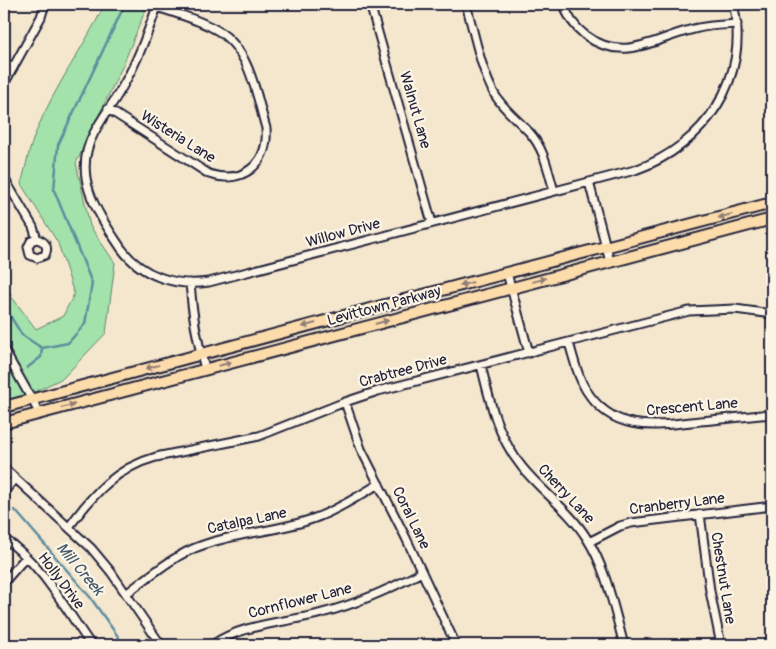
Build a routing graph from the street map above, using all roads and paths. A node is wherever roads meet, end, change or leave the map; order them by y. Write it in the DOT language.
graph roads {
  1 [pos="45,4"];
  2 [pos="370,4"];
  3 [pos="466,4"];
  4 [pos="564,4"];
  5 [pos="733,4"];
  6 [pos="157,5"];
  7 [pos="737,24"];
  8 [pos="4,62"];
  9 [pos="13,68"];
  10 [pos="4,84"];
  11 [pos="108,109"];
  12 [pos="4,178"];
  13 [pos="589,182"];
  14 [pos="554,191"];
  15 [pos="772,204"];
  16 [pos="772,219"];
  17 [pos="432,223"];
  18 [pos="37,239"];
  19 [pos="606,247"];
  20 [pos="610,262"];
  21 [pos="507,273"];
  22 [pos="190,283"];
  23 [pos="511,288"];
  24 [pos="772,314"];
  25 [pos="569,343"];
  26 [pos="4,350"];
  27 [pos="529,352"];
  28 [pos="201,354"];
  29 [pos="481,365"];
  30 [pos="205,369"];
  31 [pos="31,400"];
  32 [pos="345,402"];
  33 [pos="4,407"];
  34 [pos="40,414"];
  35 [pos="772,414"];
  36 [pos="4,423"];
  37 [pos="4,468"];
  38 [pos="15,478"];
  39 [pos="379,484"];
  40 [pos="4,492"];
  41 [pos="772,506"];
  42 [pos="700,514"];
  43 [pos="69,526"];
  44 [pos="4,538"];
  45 [pos="590,542"];
  46 [pos="26,557"];
  47 [pos="422,572"];
  48 [pos="4,582"];
  49 [pos="126,594"];
  50 [pos="88,644"];
  51 [pos="161,645"];
  52 [pos="212,645"];
  53 [pos="456,645"];
  54 [pos="624,645"];
  55 [pos="721,645"];
  1 -- 9 [label="street"];
  2 -- 17 [label="street, Walnut Lane"];
  3 -- 14 [label="street"];
  4 -- 7 [label="street"];
  5 -- 7 [label="street, Willow Drive"];
  6 -- 11 [label="street, Willow Drive"];
  6 -- 11 [label="street, Wisteria Lane"];
  7 -- 13 [label="street, Willow Drive"];
  8 -- 9 [label="street"];
  9 -- 10 [label="street"];
  11 -- 22 [label="street, Willow Drive"];
  12 -- 18 [label="street"];
  13 -- 14 [label="street, Willow Drive"];
  13 -- 19 [label="street"];
  14 -- 17 [label="street, Willow Drive"];
  15 -- 19 [label="main road, Levittown Parkway, one-way"];
  16 -- 20 [label="main road, Levittown Parkway"];
  17 -- 22 [label="street, Willow Drive"];
  19 -- 20 [label="street"];
  19 -- 21 [label="main road, Levittown Parkway"];
  23 -- 20 [label="main road, Levittown Parkway, one-way"];
  21 -- 23 [label="street"];
  21 -- 28 [label="main road, Levittown Parkway, one-way"];
  22 -- 28 [label="street"];
  23 -- 27 [label="street"];
  30 -- 23 [label="main road, Levittown Parkway, one-way"];
  24 -- 25 [label="street, Crabtree Drive"];
  25 -- 27 [label="street, Crabtree Drive"];
  25 -- 35 [label="street, Crescent Lane"];
  26 -- 31 [label="street"];
  27 -- 29 [label="street, Crabtree Drive"];
  28 -- 30 [label="street"];
  28 -- 31 [label="main road, Levittown Parkway, one-way"];
  29 -- 32 [label="street, Crabtree Drive"];
  29 -- 45 [label="street, Cherry Lane"];
  34 -- 30 [label="main road, Levittown Parkway, one-way"];
  31 -- 33 [label="main road, Levittown Parkway"];
  31 -- 34 [label="street"];
  32 -- 39 [label="street, Coral Lane"];
  32 -- 43 [label="street, Crabtree Drive"];
  34 -- 36 [label="main road, Levittown Parkway"];
  37 -- 38 [label="street"];
  38 -- 40 [label="street"];
  38 -- 43 [label="street"];
  39 -- 47 [label="street, Coral Lane"];
  39 -- 49 [label="street, Catalpa Lane"];
  41 -- 42 [label="street, Cranberry Lane"];
  42 -- 45 [label="street, Cranberry Lane"];
  42 -- 55 [label="street, Chestnut Lane"];
  43 -- 49 [label="street"];
  44 -- 46 [label="street, Holly Drive"];
  45 -- 54 [label="street, Cherry Lane"];
  46 -- 48 [label="street"];
  46 -- 50 [label="street, Holly Drive"];
  47 -- 52 [label="street, Cornflower Lane"];
  47 -- 53 [label="street, Coral Lane"];
  49 -- 51 [label="street"];
}
